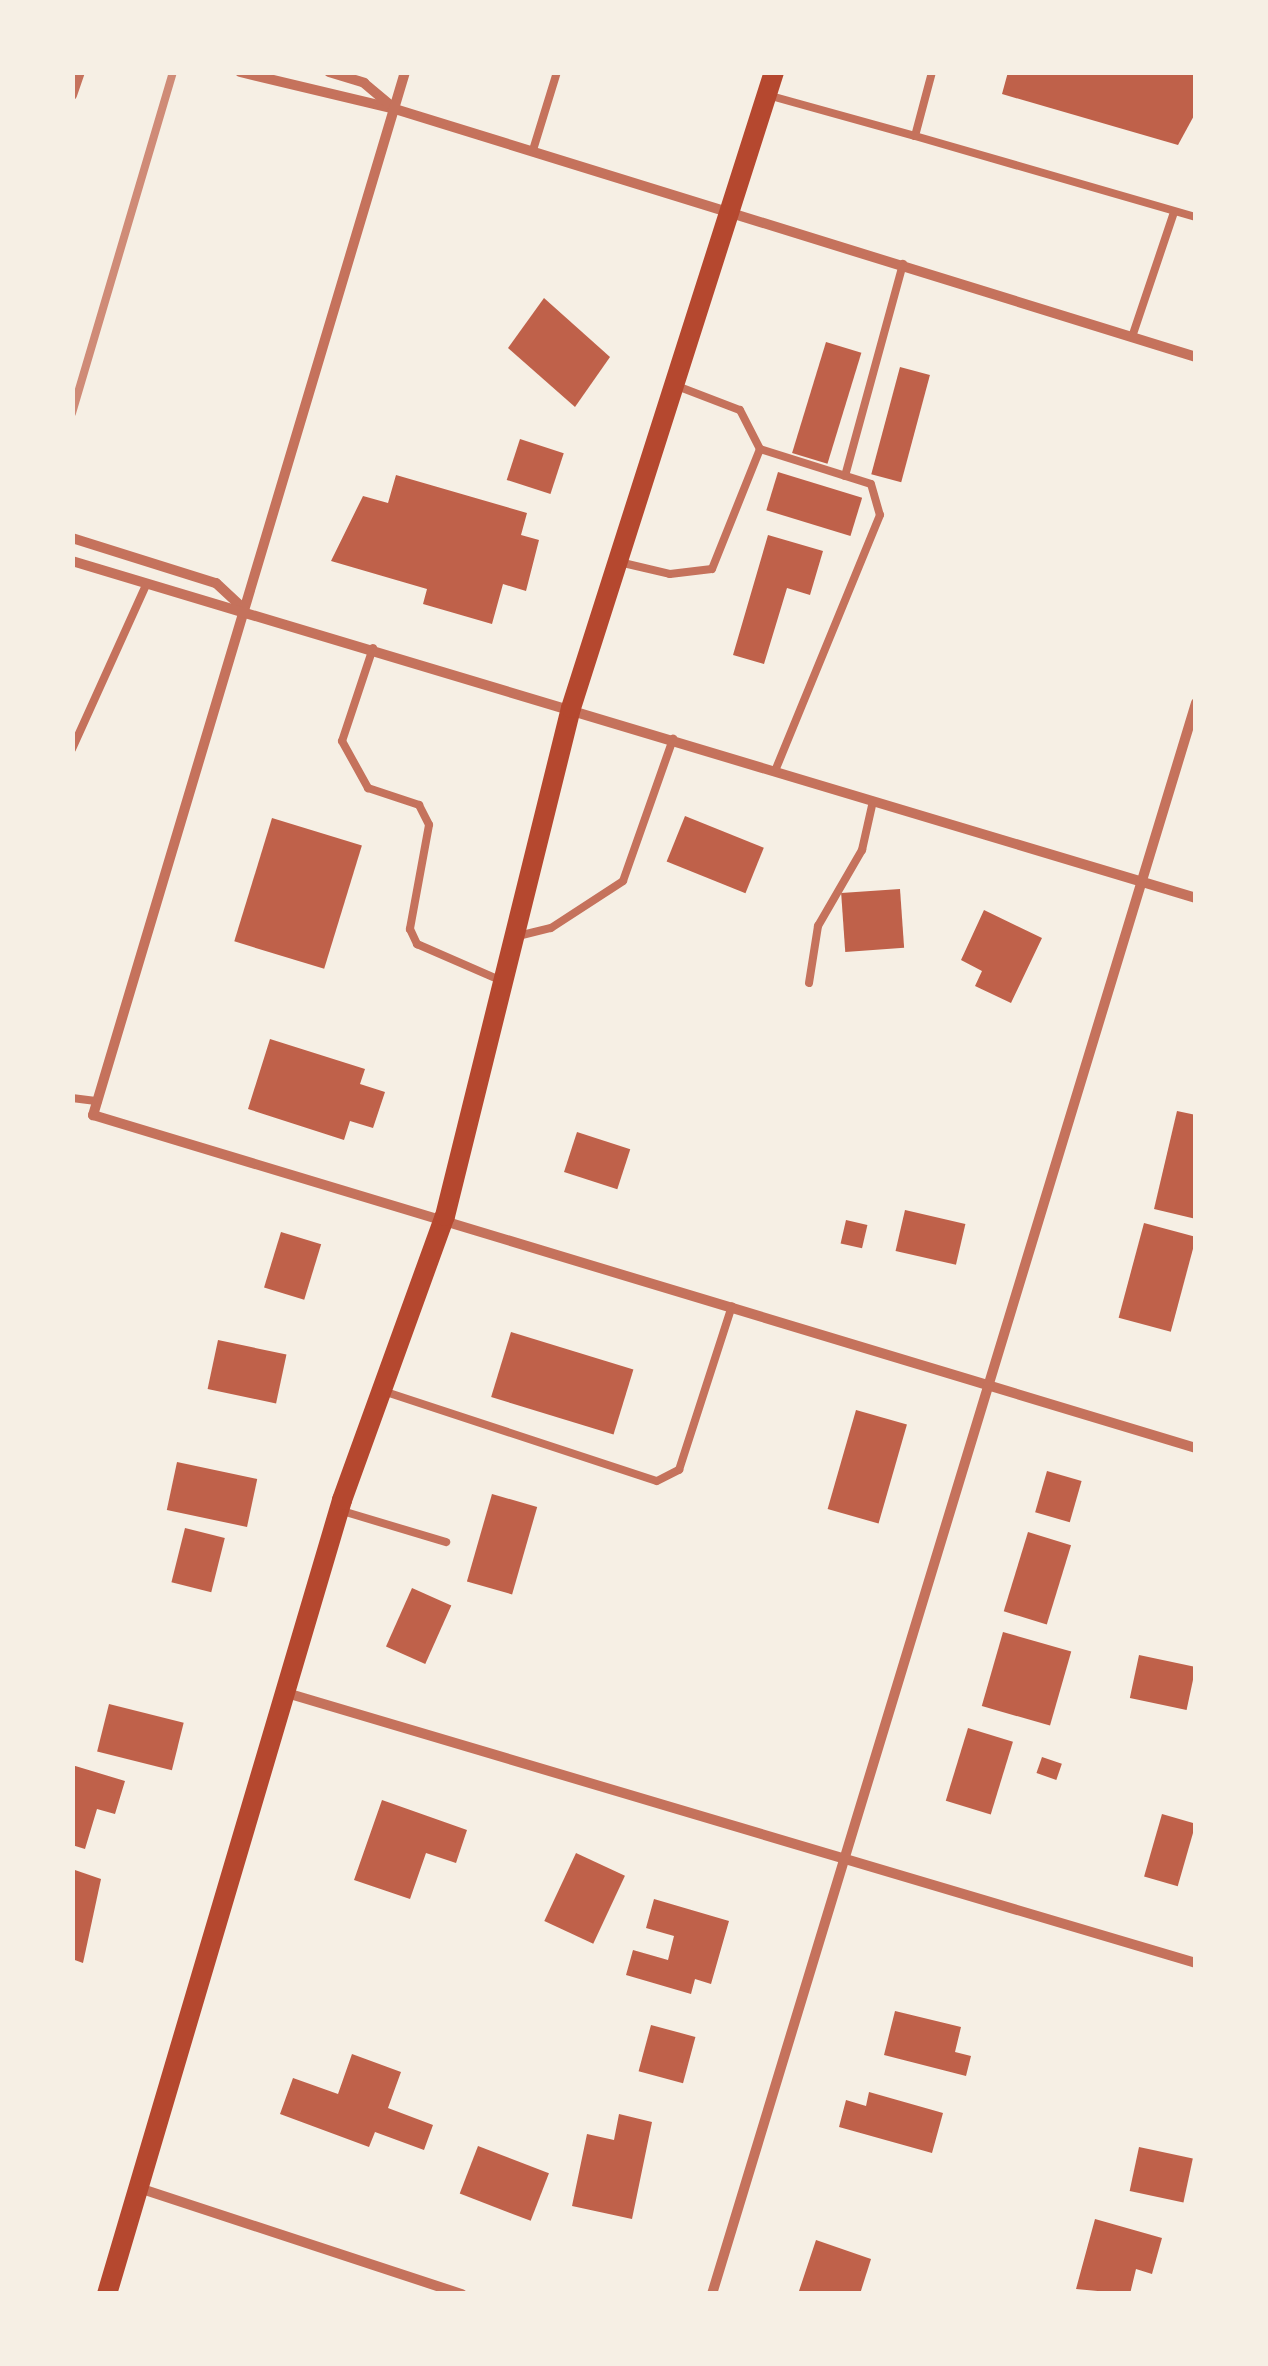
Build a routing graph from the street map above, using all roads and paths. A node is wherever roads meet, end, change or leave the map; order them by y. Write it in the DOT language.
graph roads {
  1 [pos="80,72"];
  2 [pos="240,72"];
  3 [pos="329,72"];
  4 [pos="405,72"];
  5 [pos="556,72"];
  6 [pos="774,72"];
  7 [pos="932,72"];
  8 [pos="72,95"];
  9 [pos="766,95"];
  10 [pos="395,108"];
  11 [pos="915,136"];
  12 [pos="532,150"];
  13 [pos="732,209"];
  14 [pos="1174,212"];
  15 [pos="1196,217"];
  16 [pos="904,264"];
  17 [pos="1132,336"];
  18 [pos="1196,357"];
  19 [pos="675,385"];
  20 [pos="760,449"];
  21 [pos="845,476"];
  22 [pos="72,538"];
  23 [pos="72,561"];
  24 [pos="618,562"];
  25 [pos="145,586"];
  26 [pos="245,610"];
  27 [pos="372,648"];
  28 [pos="1196,703"];
  29 [pos="571,708"];
  30 [pos="1192,728"];
  31 [pos="673,739"];
  32 [pos="72,749"];
  33 [pos="775,771"];
  34 [pos="874,801"];
  35 [pos="1142,884"];
  36 [pos="1196,898"];
  37 [pos="514,937"];
  38 [pos="503,982"];
  39 [pos="809,983"];
  40 [pos="72,1098"];
  41 [pos="98,1100"];
  42 [pos="445,1216"];
  43 [pos="732,1306"];
  44 [pos="990,1388"];
  45 [pos="382,1390"];
  46 [pos="1196,1448"];
  47 [pos="339,1510"];
  48 [pos="446,1542"];
  49 [pos="290,1694"];
  50 [pos="846,1864"];
  51 [pos="1196,1962"];
  52 [pos="139,2188"];
  53 [pos="107,2294"];
  54 [pos="462,2294"];
  55 [pos="712,2294"];
  1 -- 8 [label="street"];
  2 -- 10 [label="street"];
  3 -- 10 [label="street"];
  4 -- 10 [label="street"];
  5 -- 12 [label="lane"];
  6 -- 9 [label="main road"];
  7 -- 11 [label="lane"];
  9 -- 11 [label="lane"];
  9 -- 13 [label="main road"];
  10 -- 12 [label="street"];
  10 -- 26 [label="street"];
  11 -- 14 [label="lane"];
  12 -- 13 [label="street"];
  13 -- 16 [label="street"];
  13 -- 19 [label="main road"];
  14 -- 15 [label="lane"];
  14 -- 17 [label="lane"];
  16 -- 17 [label="street"];
  16 -- 21 [label="lane"];
  17 -- 18 [label="street"];
  19 -- 20 [label="lane"];
  19 -- 24 [label="main road"];
  20 -- 21 [label="lane"];
  20 -- 24 [label="lane"];
  21 -- 33 [label="lane"];
  22 -- 26 [label="street"];
  23 -- 25 [label="street"];
  24 -- 29 [label="main road"];
  25 -- 26 [label="street"];
  25 -- 32 [label="lane"];
  26 -- 27 [label="street"];
  26 -- 41 [label="street"];
  27 -- 29 [label="street"];
  27 -- 38 [label="lane"];
  28 -- 30 [label="street"];
  29 -- 31 [label="street"];
  29 -- 37 [label="main road"];
  30 -- 35 [label="street"];
  31 -- 33 [label="street"];
  31 -- 37 [label="lane"];
  33 -- 34 [label="street"];
  34 -- 35 [label="street"];
  34 -- 39 [label="lane"];
  35 -- 36 [label="street"];
  35 -- 44 [label="street"];
  37 -- 38 [label="main road"];
  38 -- 42 [label="main road"];
  40 -- 41 [label="lane"];
  41 -- 42 [label="street"];
  42 -- 43 [label="street"];
  42 -- 45 [label="main road"];
  43 -- 44 [label="street"];
  43 -- 45 [label="lane"];
  44 -- 46 [label="street"];
  44 -- 50 [label="street"];
  45 -- 47 [label="main road"];
  47 -- 48 [label="lane"];
  47 -- 49 [label="main road"];
  49 -- 50 [label="street"];
  49 -- 52 [label="main road"];
  50 -- 51 [label="street"];
  50 -- 55 [label="street"];
  52 -- 53 [label="main road"];
  52 -- 54 [label="street"];
}
